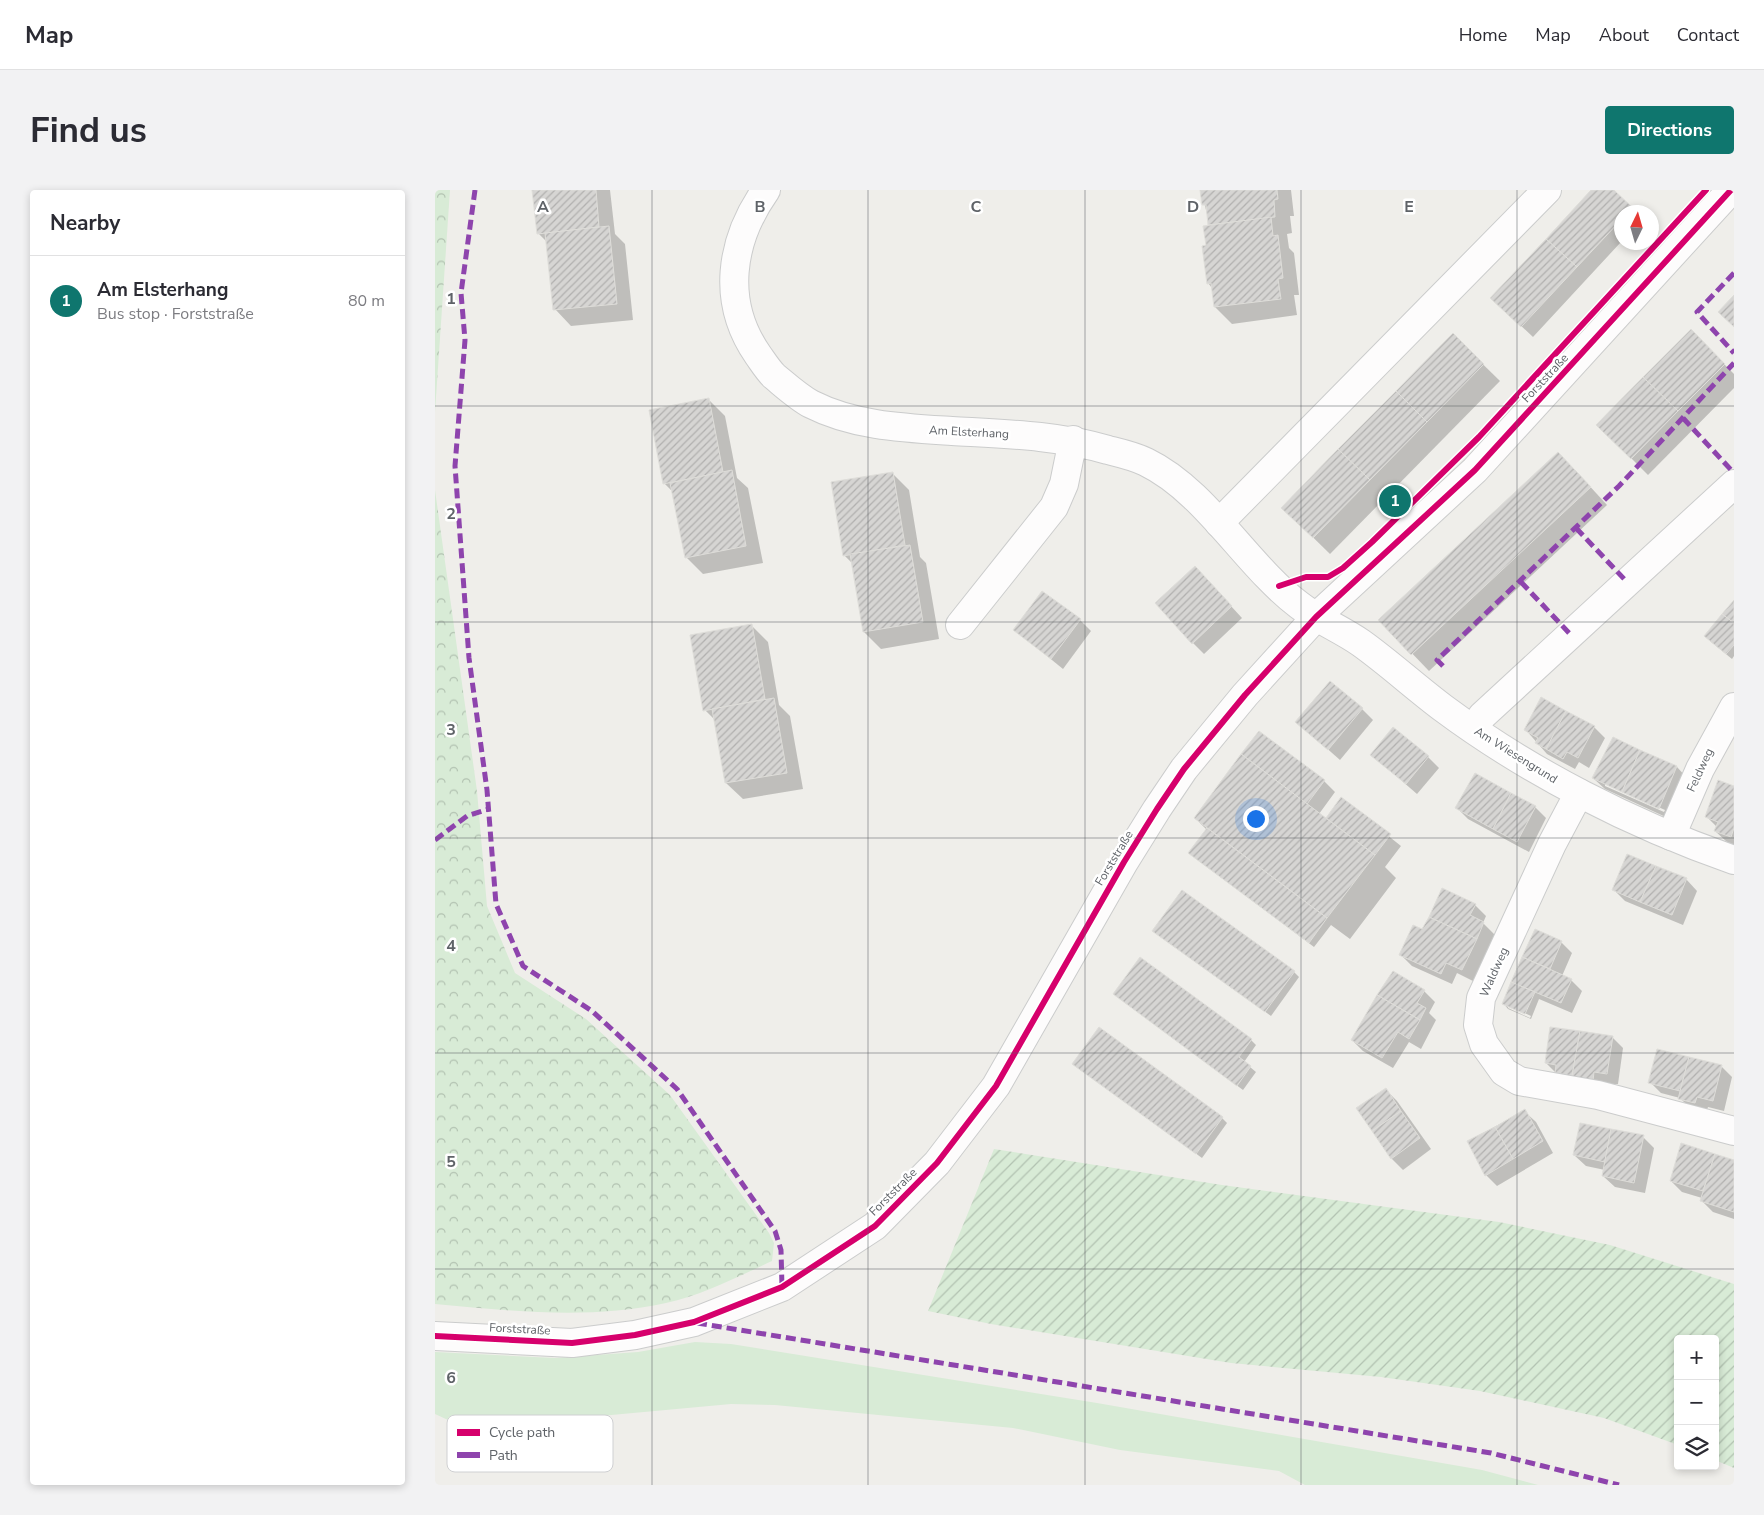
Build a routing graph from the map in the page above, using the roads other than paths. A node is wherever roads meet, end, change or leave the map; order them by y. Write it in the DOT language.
graph roads {
  1 [pos="766,190"];
  2 [pos="1547,190"];
  3 [pos="1731,190"];
  4 [pos="1073,440"];
  5 [pos="1734,484"];
  6 [pos="1219,524"];
  7 [pos="1317,617"];
  8 [pos="960,625"];
  9 [pos="1734,707"];
  10 [pos="1474,729"];
  11 [pos="1579,793"];
  12 [pos="1671,836"];
  13 [pos="1734,860"];
  14 [pos="1734,1131"];
  15 [pos="435,1336"];
  1 -- 4 [label="street, Am Elsterhang"];
  2 -- 6 [label="street"];
  3 -- 7 [label="street, Forststraße"];
  4 -- 6 [label="street, Am Elsterhang"];
  4 -- 8 [label="street"];
  5 -- 10 [label="street"];
  6 -- 7 [label="street, Am Elsterhang"];
  7 -- 10 [label="street, Am Wiesengrund"];
  7 -- 15 [label="street, Forststraße"];
  9 -- 12 [label="street, Feldweg"];
  10 -- 11 [label="street, Am Wiesengrund"];
  11 -- 12 [label="street, Am Wiesengrund"];
  11 -- 14 [label="street, Waldweg"];
  12 -- 13 [label="street, Am Wiesengrund"];
}
